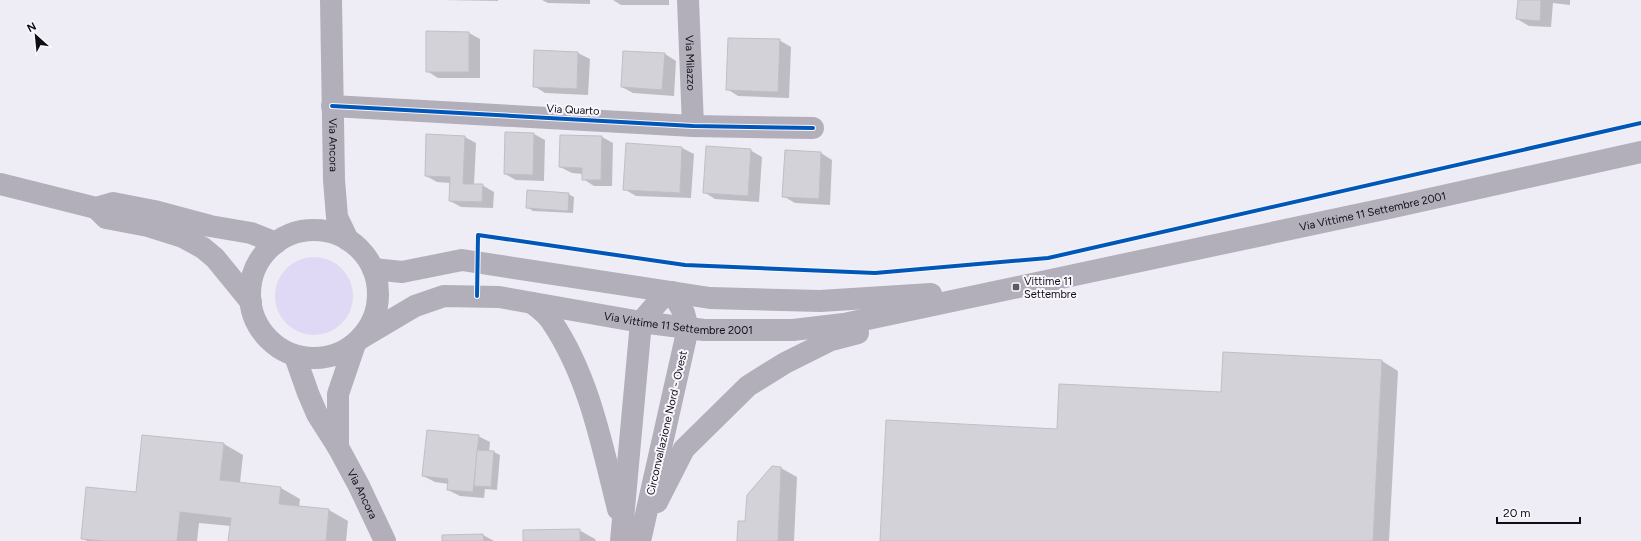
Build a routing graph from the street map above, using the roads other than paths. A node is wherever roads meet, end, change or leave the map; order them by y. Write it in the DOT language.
graph roads {
  1 [pos="331,0"];
  2 [pos="688,0"];
  3 [pos="332,106"];
  4 [pos="693,126"];
  5 [pos="813,128"];
  6 [pos="1641,152"];
  7 [pos="0,184"];
  8 [pos="96,208"];
  9 [pos="348,240"];
  10 [pos="276,243"];
  11 [pos="373,269"];
  12 [pos="1010,289"];
  13 [pos="672,292"];
  14 [pos="251,302"];
  15 [pos="532,303"];
  16 [pos="641,322"];
  17 [pos="688,328"];
  18 [pos="358,341"];
  19 [pos="295,356"];
  20 [pos="338,447"];
  21 [pos="621,533"];
  22 [pos="641,536"];
  23 [pos="385,541"];
  1 -- 3 [label="street, Via Ancora"];
  2 -- 4 [label="street, Via Milazzo"];
  3 -- 4 [label="street, Via Quarto"];
  3 -- 9 [label="street, Via Ancora"];
  4 -- 5 [label="street, Via Quarto"];
  6 -- 12 [label="main road, Via Vittime 11 Settembre 2001"];
  7 -- 8 [label="main road, Via Ancora"];
  8 -- 10 [label="main road, Via Ancora"];
  8 -- 14 [label="main road, Via Ancora"];
  9 -- 10 [label="main road, Via Ancora"];
  9 -- 11 [label="main road, Via Ancora"];
  10 -- 14 [label="main road, Via Ancora"];
  11 -- 13 [label="main road"];
  11 -- 18 [label="main road, Via Ancora"];
  12 -- 13 [label="main road"];
  12 -- 17 [label="main road, Via Vittime 11 Settembre 2001"];
  12 -- 22 [label="main road"];
  13 -- 16 [label="main road"];
  13 -- 17 [label="main road"];
  14 -- 19 [label="main road, Via Ancora"];
  15 -- 16 [label="main road, Via Vittime 11 Settembre 2001"];
  15 -- 18 [label="main road, Via Vittime 11 Settembre 2001"];
  15 -- 21 [label="main road"];
  16 -- 17 [label="main road, Via Vittime 11 Settembre 2001"];
  16 -- 21 [label="main road"];
  17 -- 22 [label="main road, Circonvallazione Nord - Ovest"];
  18 -- 19 [label="main road, Via Ancora"];
  18 -- 20 [label="street, Via Ancora"];
  19 -- 20 [label="street, Via Ancora"];
  20 -- 23 [label="street, Via Ancora"];
}
